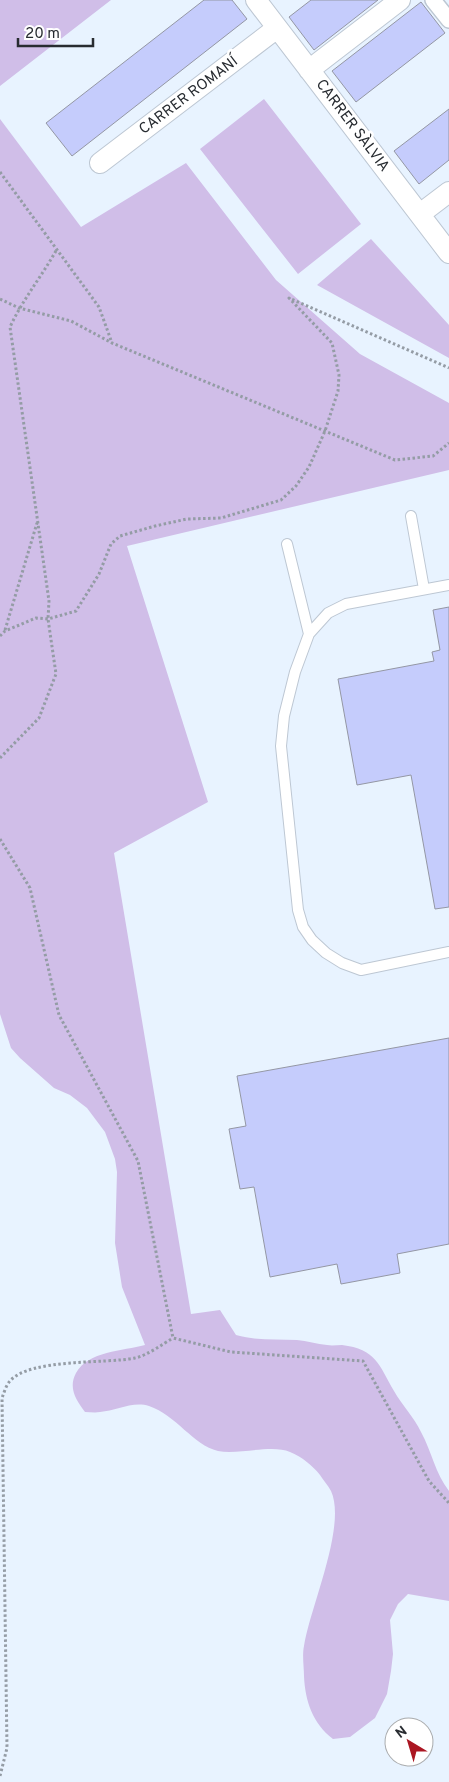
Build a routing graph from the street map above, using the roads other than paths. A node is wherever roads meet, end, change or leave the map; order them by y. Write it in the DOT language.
graph roads {
  1 [pos="256,0"];
  2 [pos="400,0"];
  3 [pos="434,0"];
  4 [pos="449,20"];
  5 [pos="277,28"];
  6 [pos="309,70"];
  7 [pos="100,163"];
  8 [pos="449,192"];
  9 [pos="420,214"];
  10 [pos="449,252"];
  11 [pos="411,516"];
  12 [pos="287,544"];
  13 [pos="449,584"];
  14 [pos="424,589"];
  15 [pos="309,634"];
  16 [pos="449,952"];
  1 -- 5 [label="street, CARRER SÀLVIA"];
  2 -- 6 [label="street"];
  3 -- 4 [label="street"];
  5 -- 6 [label="street, CARRER SÀLVIA"];
  5 -- 7 [label="street, CARRER ROMANÍ"];
  6 -- 9 [label="street, CARRER SÀLVIA"];
  8 -- 9 [label="street"];
  9 -- 10 [label="street, CARRER SÀLVIA"];
  11 -- 14 [label="lane"];
  12 -- 15 [label="lane"];
  13 -- 14 [label="lane"];
  14 -- 15 [label="lane"];
  15 -- 16 [label="lane"];
}
